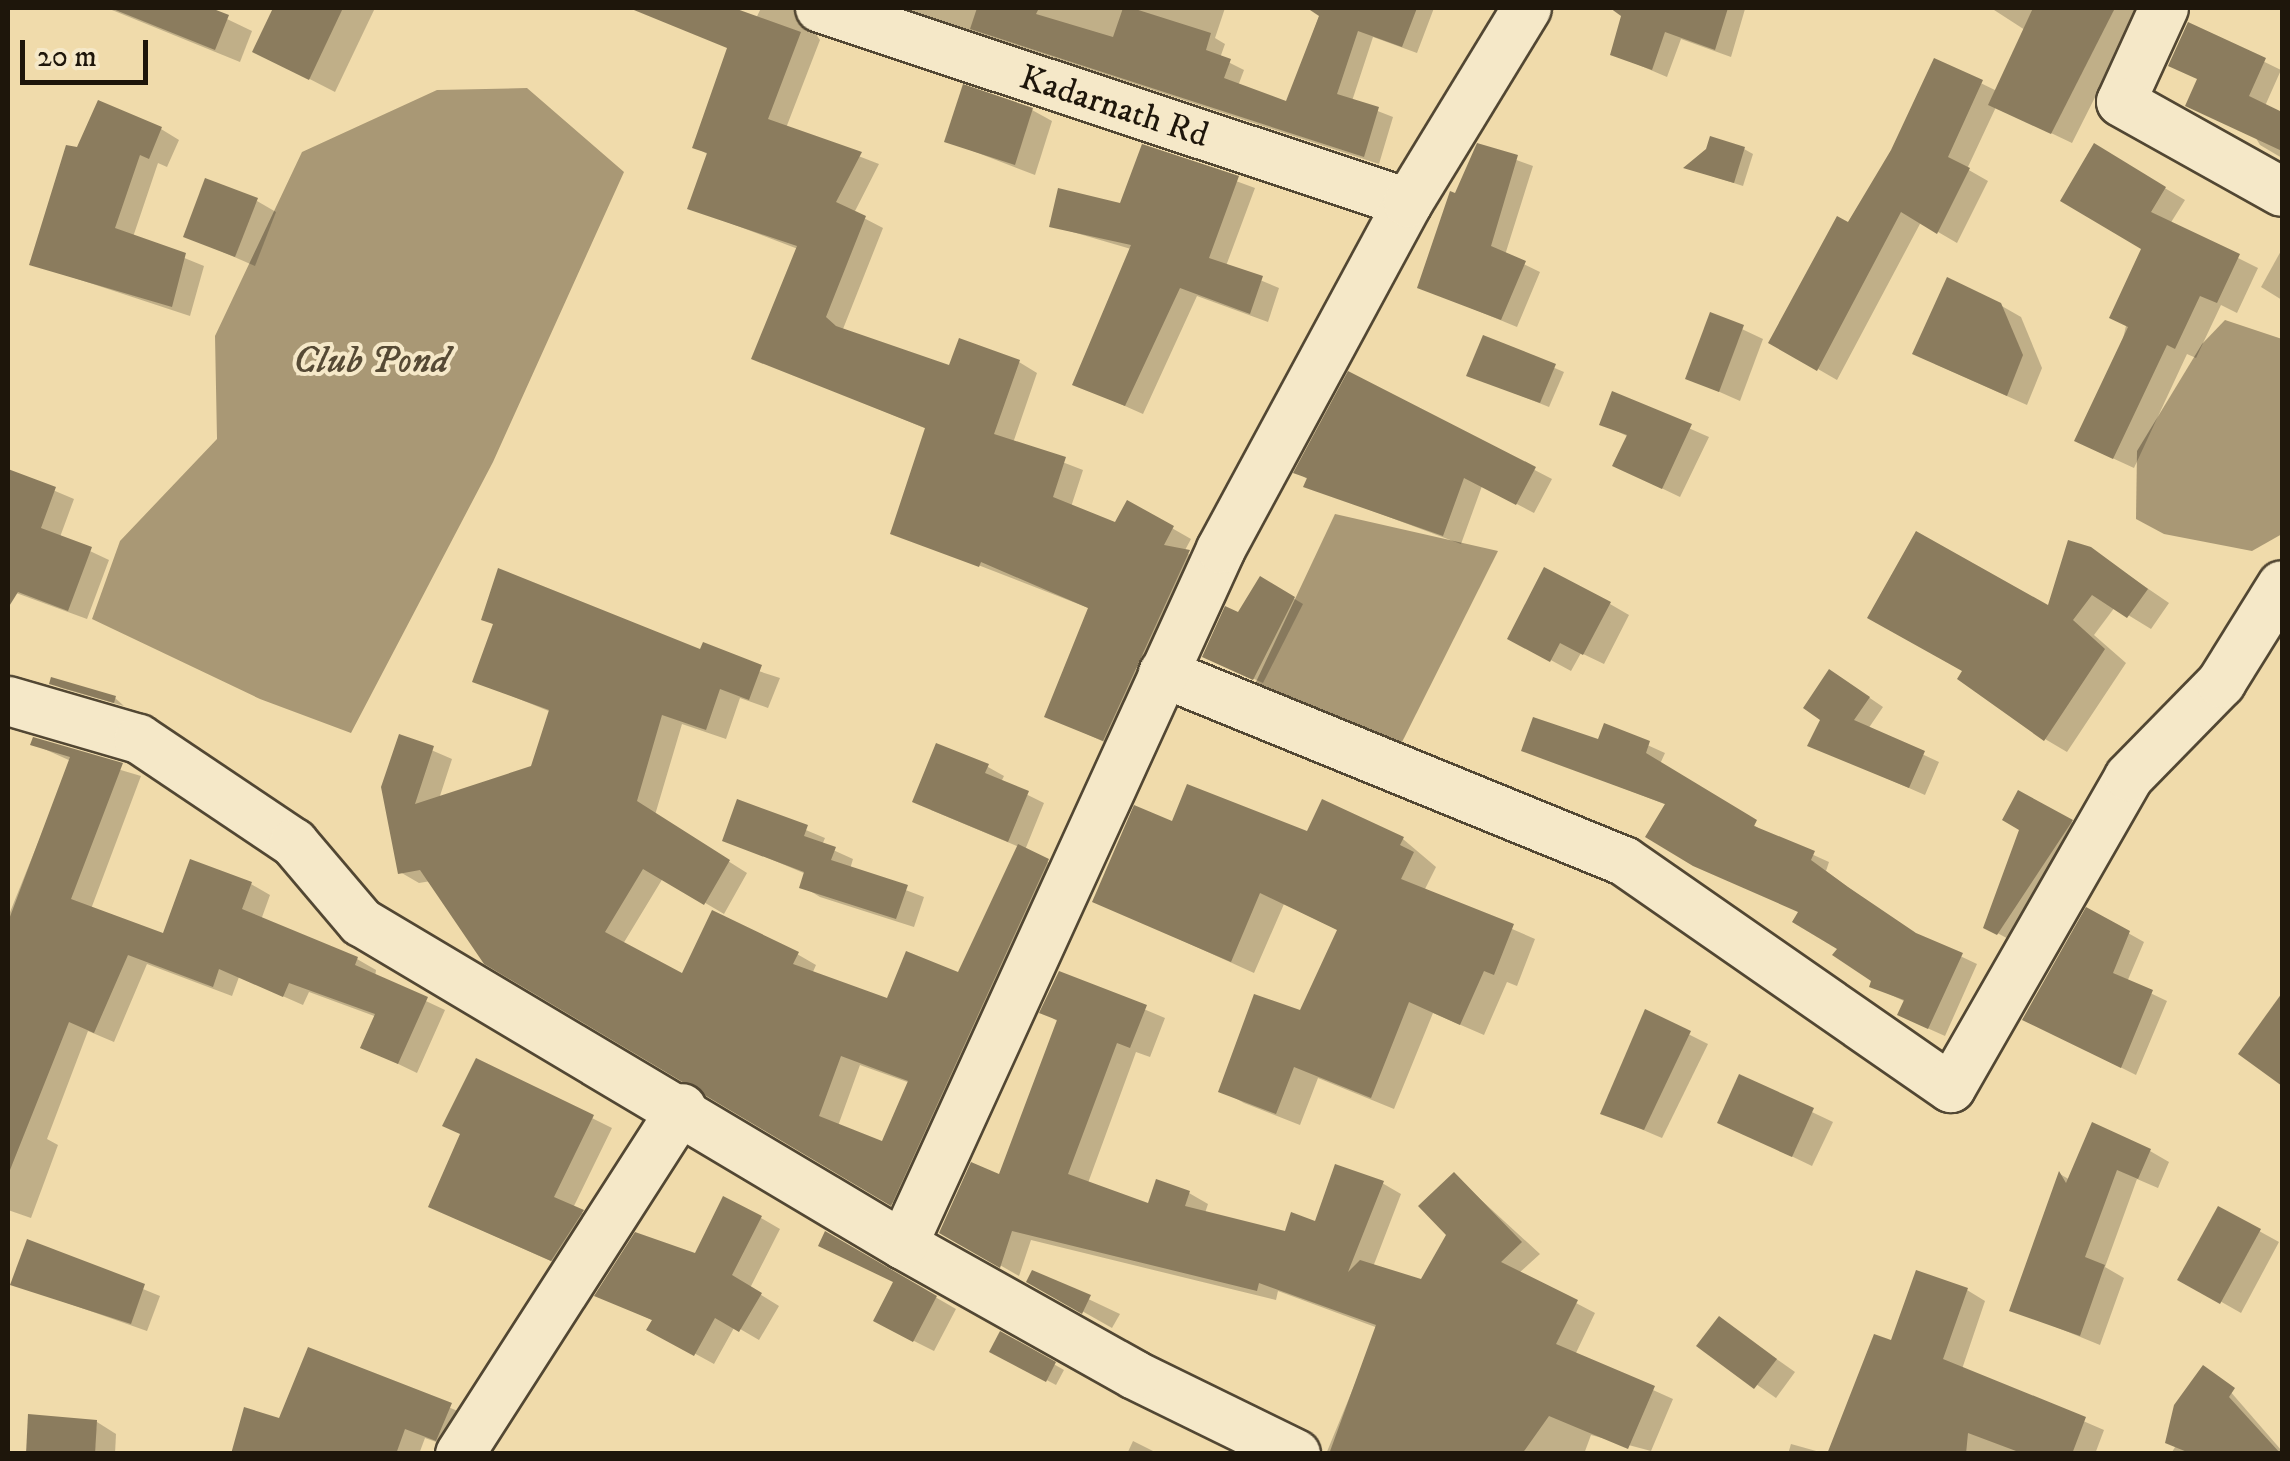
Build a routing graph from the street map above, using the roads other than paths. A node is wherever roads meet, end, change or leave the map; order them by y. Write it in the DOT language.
graph roads {
  1 [pos="820,8"];
  2 [pos="1527,8"];
  3 [pos="2164,8"];
  4 [pos="2282,192"];
  5 [pos="1408,204"];
  6 [pos="2282,585"];
  7 [pos="1163,673"];
  8 [pos="8,700"];
  9 [pos="682,1108"];
  10 [pos="903,1244"];
  11 [pos="460,1454"];
  12 [pos="1296,1454"];
  1 -- 5 [label="street, Kadarnath Rd"];
  2 -- 5 [label="street"];
  3 -- 4 [label="street"];
  5 -- 7 [label="street"];
  6 -- 7 [label="street"];
  7 -- 10 [label="street"];
  8 -- 9 [label="street"];
  9 -- 10 [label="street"];
  9 -- 11 [label="street"];
  10 -- 12 [label="street"];
}
